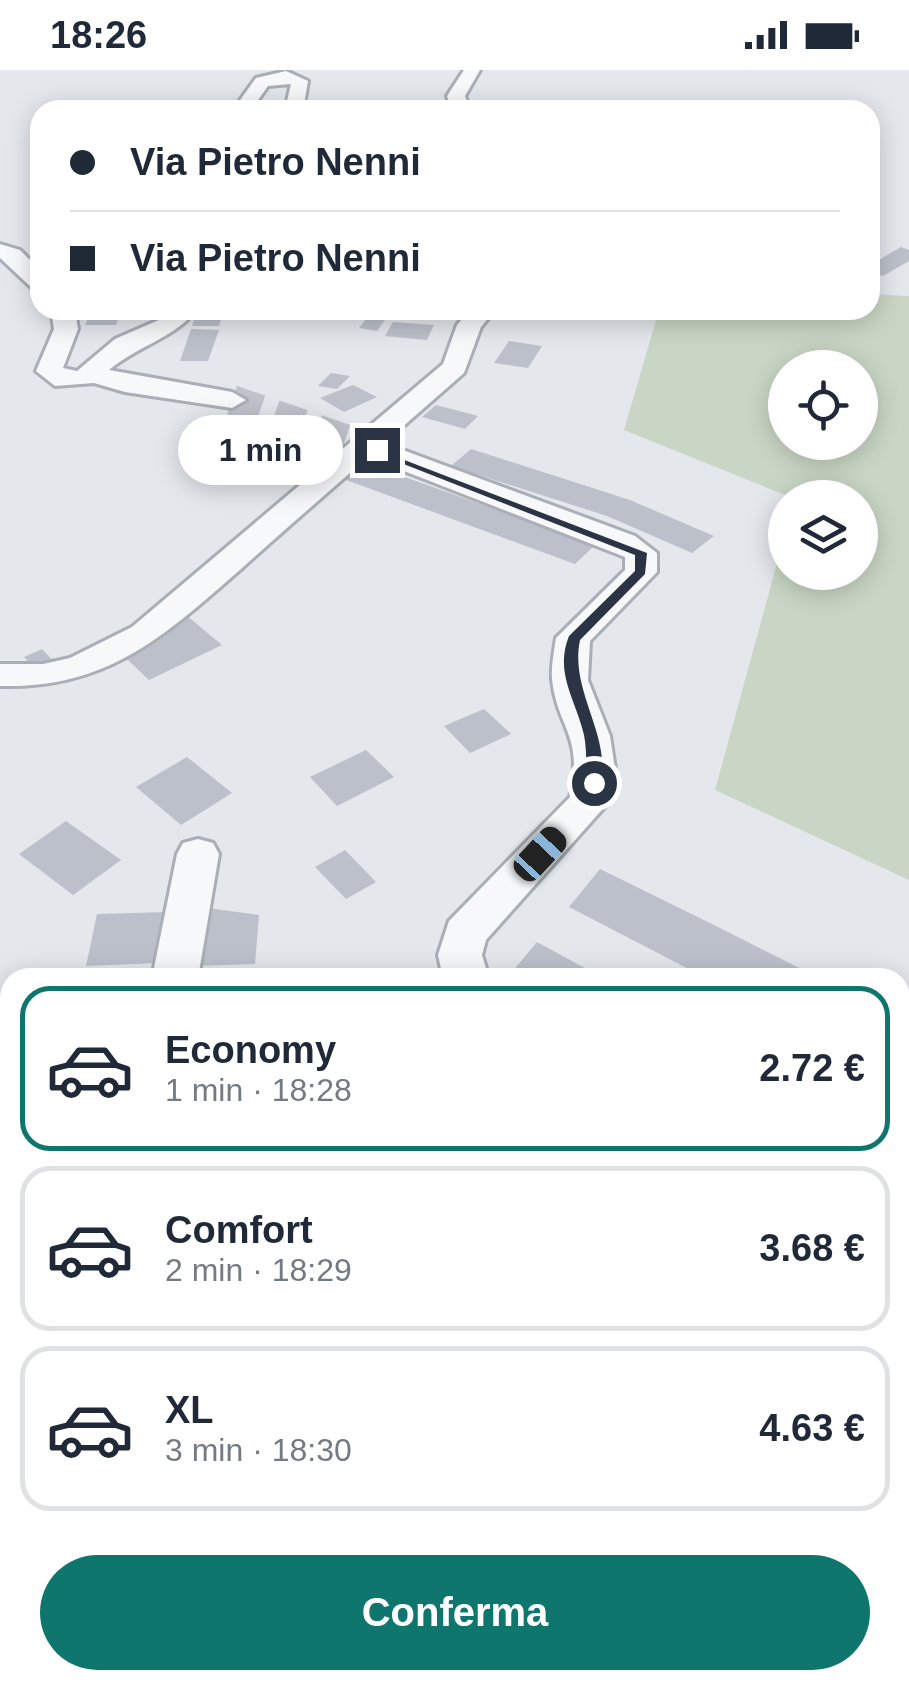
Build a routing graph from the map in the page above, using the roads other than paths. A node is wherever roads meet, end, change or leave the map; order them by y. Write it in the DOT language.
graph roads {
  1 [pos="472,70"];
  2 [pos="249,100"];
  3 [pos="296,100"];
  4 [pos="457,100"];
  5 [pos="0,251"];
  6 [pos="30,273"];
  7 [pos="63,320"];
  8 [pos="174,320"];
  9 [pos="474,320"];
  10 [pos="92,373"];
  11 [pos="232,400"];
  12 [pos="377,450"];
  13 [pos="0,674"];
  14 [pos="198,854"];
  15 [pos="177,968"];
  16 [pos="463,968"];
  1 -- 4 [label="street"];
  2 -- 3 [label="street"];
  5 -- 6 [label="street"];
  7 -- 10 [label="street"];
  8 -- 10 [label="street"];
  9 -- 13 [label="street"];
  10 -- 11 [label="street"];
  12 -- 16 [label="street"];
  14 -- 15 [label="street"];
}
